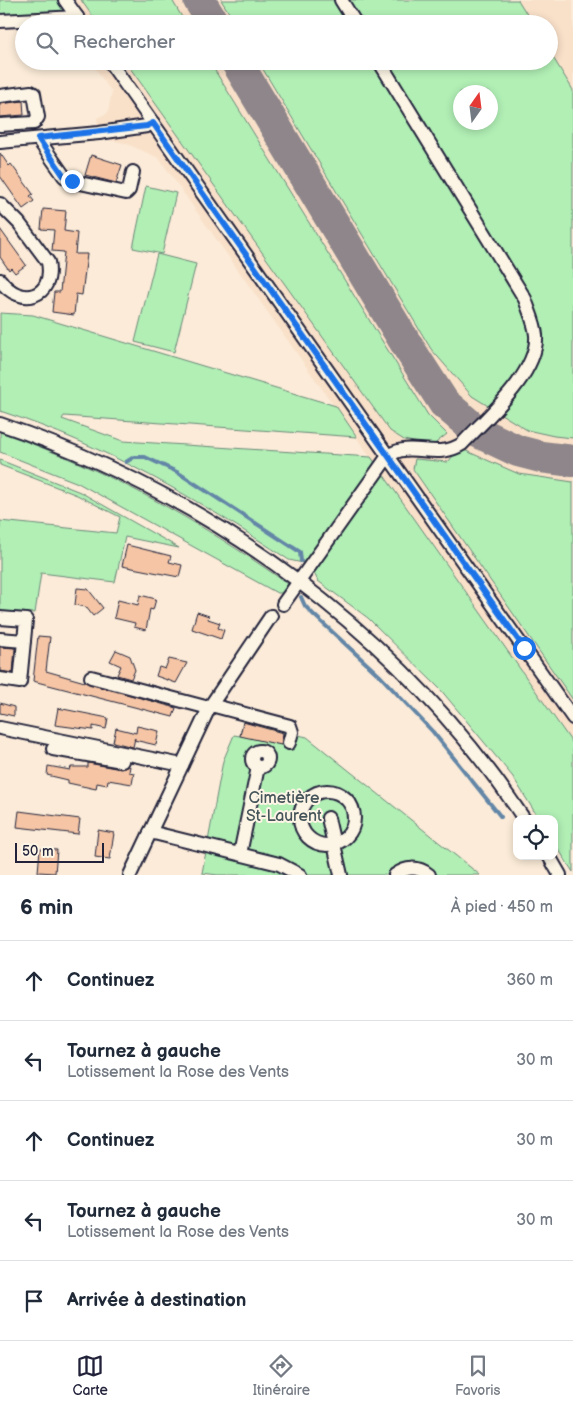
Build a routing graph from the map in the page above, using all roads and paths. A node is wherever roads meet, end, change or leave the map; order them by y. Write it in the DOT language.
graph roads {
  1 [pos="66,0"];
  2 [pos="341,0"];
  3 [pos="76,15"];
  4 [pos="350,15"];
  5 [pos="0,21"];
  6 [pos="15,21"];
  7 [pos="115,70"];
  8 [pos="385,70"];
  9 [pos="0,96"];
  10 [pos="153,123"];
  11 [pos="0,126"];
  12 [pos="38,138"];
  13 [pos="0,142"];
  14 [pos="133,172"];
  15 [pos="0,204"];
  16 [pos="0,280"];
  17 [pos="0,424"];
  18 [pos="388,456"];
  19 [pos="300,583"];
  20 [pos="283,604"];
  21 [pos="271,616"];
  22 [pos="0,618"];
  23 [pos="0,639"];
  24 [pos="24,641"];
  25 [pos="91,677"];
  26 [pos="0,679"];
  27 [pos="210,706"];
  28 [pos="573,718"];
  29 [pos="0,728"];
  30 [pos="289,743"];
  31 [pos="53,749"];
  32 [pos="258,767"];
  33 [pos="180,768"];
  34 [pos="521,815"];
  35 [pos="328,818"];
  36 [pos="150,832"];
  37 [pos="334,845"];
  38 [pos="240,854"];
  39 [pos="551,860"];
  40 [pos="130,875"];
  41 [pos="300,875"];
  42 [pos="341,875"];
  43 [pos="395,875"];
  44 [pos="430,875"];
  45 [pos="560,875"];
  1 -- 3 [label="street"];
  2 -- 4 [label="street"];
  5 -- 6 [label="street"];
  7 -- 10 [label="street"];
  8 -- 18 [label="street"];
  9 -- 11 [label="street"];
  10 -- 12 [label="street"];
  10 -- 18 [label="street"];
  12 -- 13 [label="street"];
  12 -- 14 [label="street"];
  15 -- 16 [label="street"];
  17 -- 19 [label="street"];
  18 -- 19 [label="street"];
  18 -- 28 [label="street"];
  19 -- 20 [label="street"];
  19 -- 34 [label="street"];
  21 -- 27 [label="street"];
  22 -- 24 [label="street"];
  23 -- 24 [label="street"];
  24 -- 26 [label="street"];
  25 -- 27 [label="street"];
  27 -- 30 [label="street"];
  27 -- 33 [label="street"];
  29 -- 33 [label="street"];
  31 -- 33 [label="street"];
  32 -- 38 [label="street"];
  33 -- 36 [label="street"];
  35 -- 37 [label="street"];
  36 -- 38 [label="street"];
  36 -- 40 [label="street"];
  37 -- 37 [label="street"];
  37 -- 42 [label="street"];
  38 -- 41 [label="street"];
  39 -- 45 [label="street"];
  43 -- 44 [label="street"];
}
